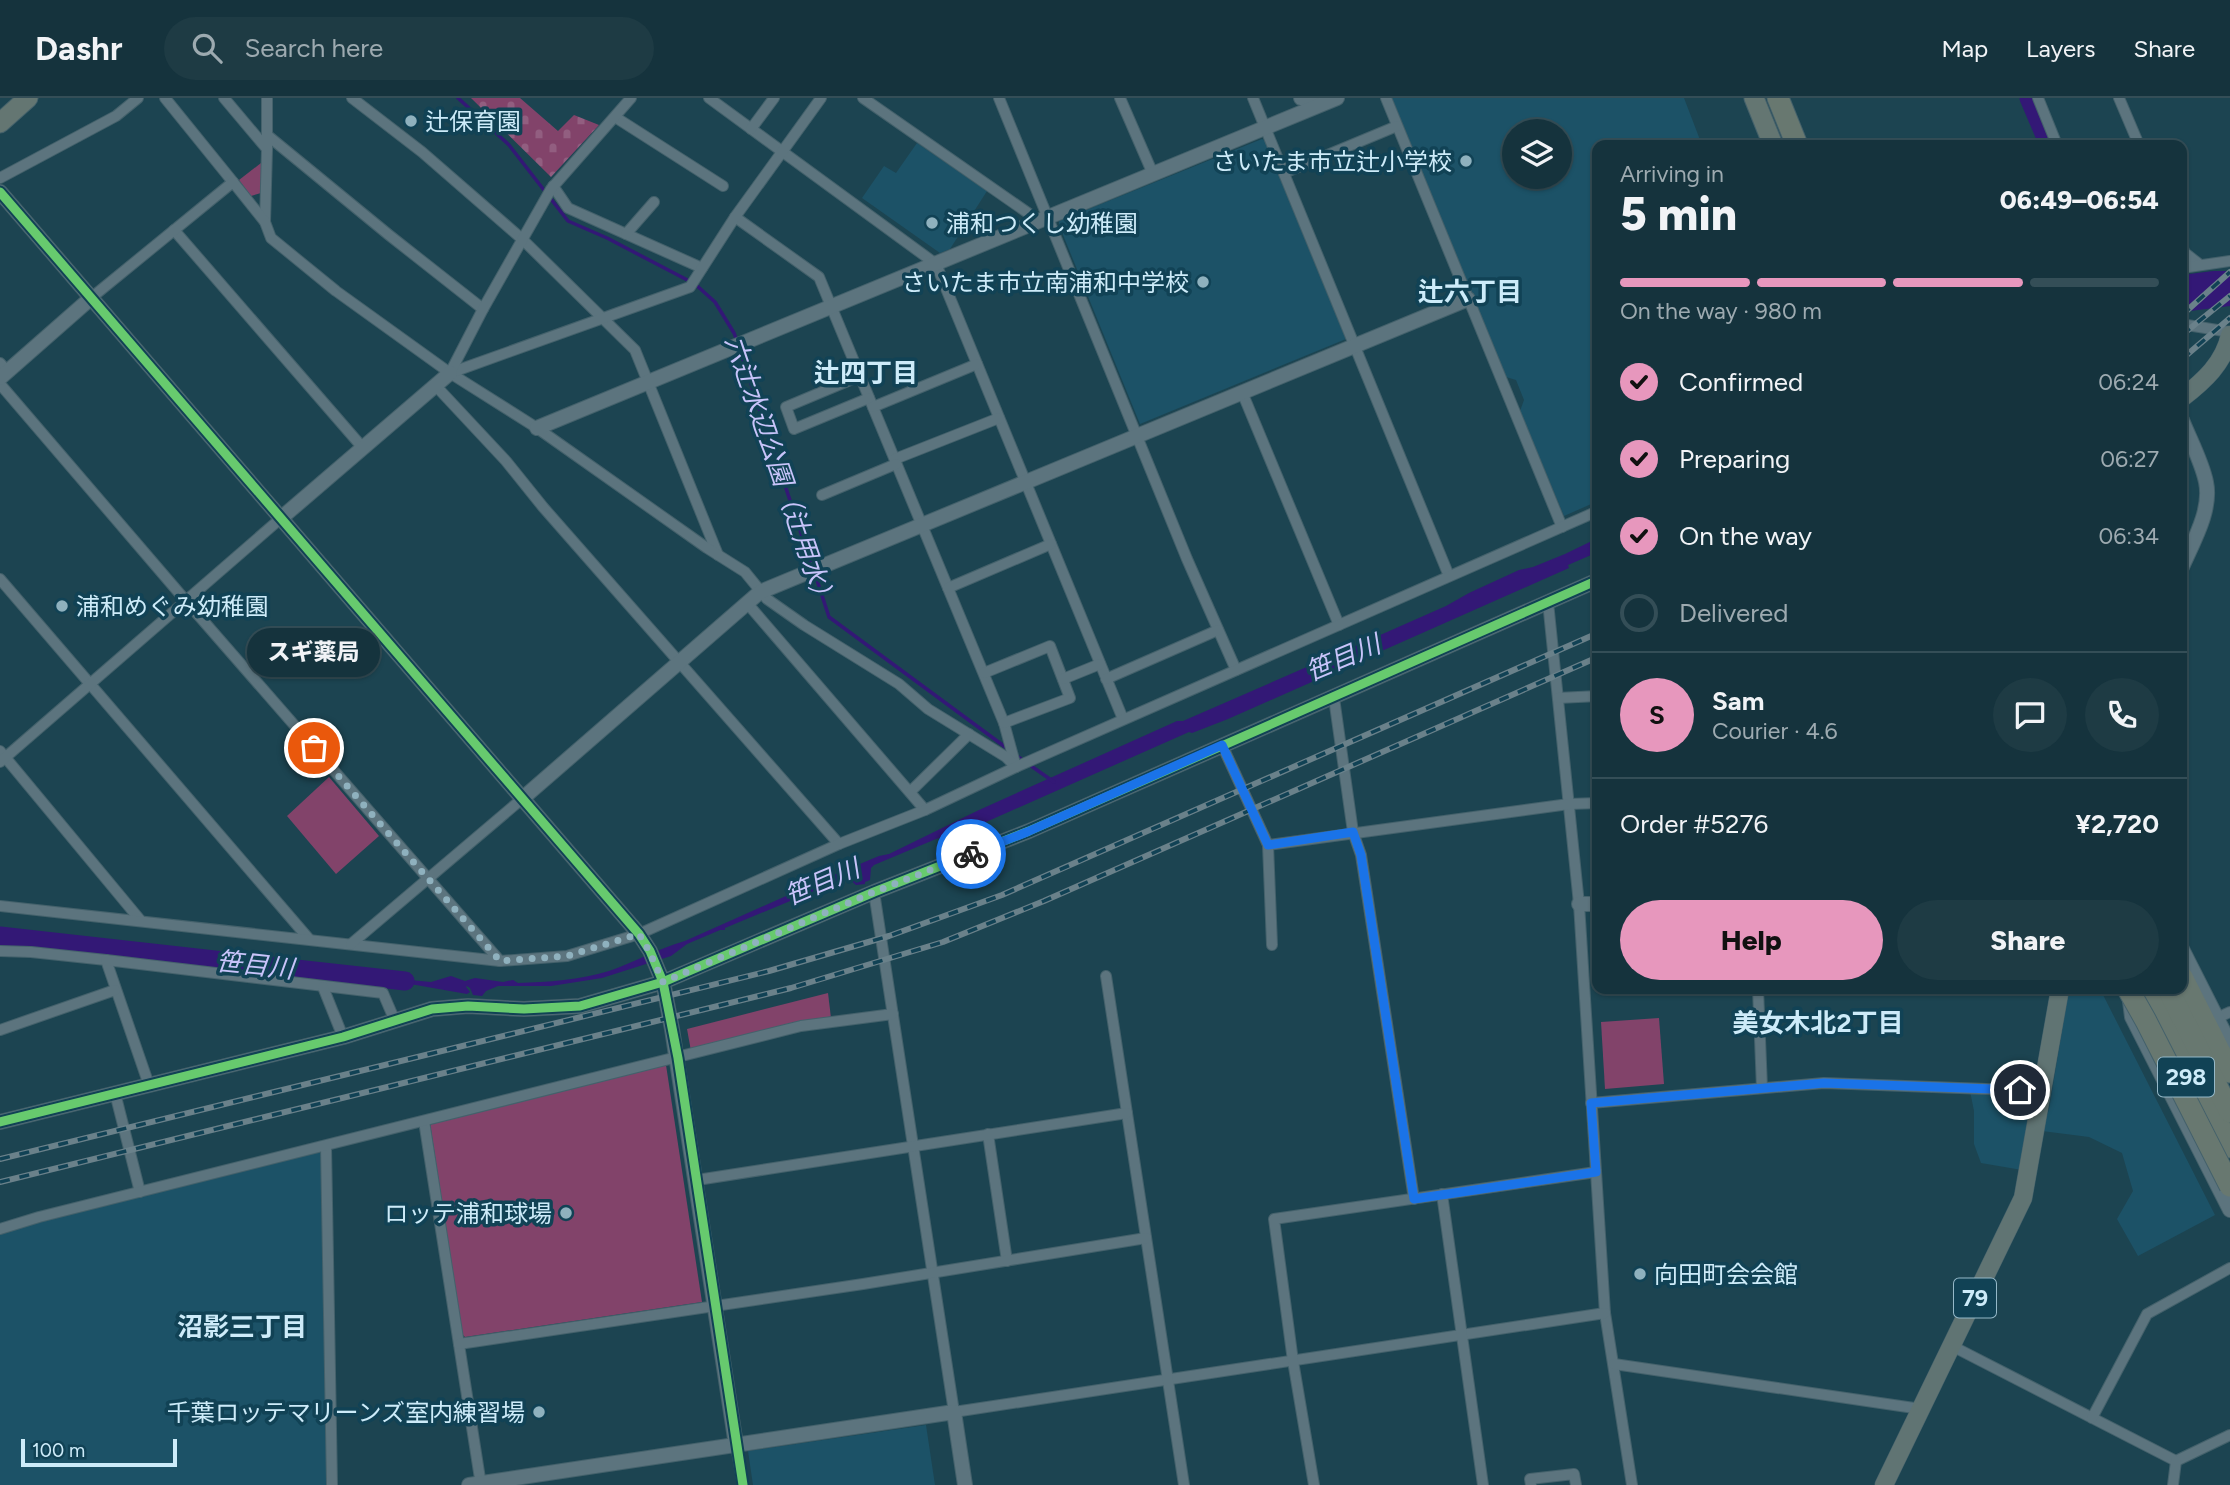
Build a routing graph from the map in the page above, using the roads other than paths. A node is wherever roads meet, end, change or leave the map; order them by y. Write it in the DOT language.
graph roads {
  1 [pos="138,98"];
  2 [pos="164,98"];
  3 [pos="224,98"];
  4 [pos="267,98"];
  5 [pos="352,98"];
  6 [pos="631,98"];
  7 [pos="709,98"];
  8 [pos="774,98"];
  9 [pos="821,98"];
  10 [pos="863,98"];
  11 [pos="999,98"];
  12 [pos="1120,98"];
  13 [pos="1253,98"];
  14 [pos="1301,98"];
  15 [pos="1385,98"];
  16 [pos="1754,98"];
  17 [pos="1763,98"];
  18 [pos="1778,98"];
  19 [pos="1786,98"];
  20 [pos="2038,98"];
  21 [pos="2119,98"];
  22 [pos="1330,101"];
  23 [pos="18,102"];
  24 [pos="615,117"];
  25 [pos="0,123"];
  26 [pos="1397,126"];
  27 [pos="1266,128"];
  28 [pos="751,129"];
  29 [pos="267,135"];
  30 [pos="1771,140"];
  31 [pos="1780,140"];
  32 [pos="1795,140"];
  33 [pos="1803,140"];
  34 [pos="2055,140"];
  35 [pos="2137,140"];
  36 [pos="267,149"];
  37 [pos="781,151"];
  38 [pos="1284,173"];
  39 [pos="1153,174"];
  40 [pos="0,178"];
  41 [pos="233,182"];
  42 [pos="553,186"];
  43 [pos="723,186"];
  44 [pos="0,192"];
  45 [pos="654,202"];
  46 [pos="735,217"];
  47 [pos="1043,219"];
  48 [pos="265,222"];
  49 [pos="174,230"];
  50 [pos="626,234"];
  51 [pos="522,239"];
  52 [pos="2187,255"];
  53 [pos="2230,261"];
  54 [pos="936,264"];
  55 [pos="2199,264"];
  56 [pos="2187,267"];
  57 [pos="702,268"];
  58 [pos="91,298"];
  59 [pos="1468,299"];
  60 [pos="832,308"];
  61 [pos="483,309"];
  62 [pos="603,319"];
  63 [pos="2187,324"];
  64 [pos="2230,337"];
  65 [pos="1355,346"];
  66 [pos="977,364"];
  67 [pos="450,373"];
  68 [pos="2,374"];
  69 [pos="860,376"];
  70 [pos="649,383"];
  71 [pos="435,385"];
  72 [pos="1242,393"];
  73 [pos="2187,394"];
  74 [pos="871,402"];
  75 [pos="999,418"];
  76 [pos="537,428"];
  77 [pos="2187,432"];
  78 [pos="1137,436"];
  79 [pos="363,448"];
  80 [pos="895,461"];
  81 [pos="1025,482"];
  82 [pos="822,495"];
  83 [pos="1592,514"];
  84 [pos="280,519"];
  85 [pos="922,525"];
  86 [pos="1562,527"];
  87 [pos="1051,544"];
  88 [pos="718,555"];
  89 [pos="2187,556"];
  90 [pos="1450,576"];
  91 [pos="0,579"];
  92 [pos="1592,583"];
  93 [pos="948,588"];
  94 [pos="760,592"];
  95 [pos="186,601"];
  96 [pos="1548,602"];
  97 [pos="747,603"];
  98 [pos="1339,625"];
  99 [pos="1218,631"];
  100 [pos="680,662"];
  101 [pos="1100,664"];
  102 [pos="1236,670"];
  103 [pos="984,673"];
  104 [pos="1106,678"];
  105 [pos="1063,679"];
  106 [pos="90,683"];
  107 [pos="1592,696"];
  108 [pos="1334,698"];
  109 [pos="1558,698"];
  110 [pos="1123,719"];
  111 [pos="1004,723"];
  112 [pos="969,734"];
  113 [pos="1222,745"];
  114 [pos="2,757"];
  115 [pos="1016,767"];
  116 [pos="910,792"];
  117 [pos="523,798"];
  118 [pos="1592,803"];
  119 [pos="1569,804"];
  120 [pos="925,810"];
  121 [pos="1353,832"];
  122 [pos="839,844"];
  123 [pos="1268,845"];
  124 [pos="428,878"];
  125 [pos="874,892"];
  126 [pos="1579,904"];
  127 [pos="1592,904"];
  128 [pos="0,906"];
  129 [pos="141,921"];
  130 [pos="641,938"];
  131 [pos="309,939"];
  132 [pos="351,944"];
  133 [pos="1272,945"];
  134 [pos="0,951"];
  135 [pos="2187,957"];
  136 [pos="106,960"];
  137 [pos="500,961"];
  138 [pos="1106,976"];
  139 [pos="662,978"];
  140 [pos="323,987"];
  141 [pos="2187,987"];
  142 [pos="115,990"];
  143 [pos="1758,994"];
  144 [pos="2059,994"];
  145 [pos="2130,994"];
  146 [pos="2132,994"];
  147 [pos="2144,994"];
  148 [pos="2154,994"];
  149 [pos="2171,994"];
  150 [pos="2180,994"];
  151 [pos="893,1013"];
  152 [pos="2224,1015"];
  153 [pos="395,1021"];
  154 [pos="0,1030"];
  155 [pos="343,1038"];
  156 [pos="2230,1044"];
  157 [pos="678,1058"];
  158 [pos="2230,1072"];
  159 [pos="149,1085"];
  160 [pos="1762,1088"];
  161 [pos="115,1093"];
  162 [pos="2230,1094"];
  163 [pos="2041,1096"];
  164 [pos="1591,1103"];
  165 [pos="2230,1112"];
  166 [pos="1127,1113"];
  167 [pos="425,1121"];
  168 [pos="0,1122"];
  169 [pos="988,1134"];
  170 [pos="913,1145"];
  171 [pos="326,1146"];
  172 [pos="2230,1147"];
  173 [pos="2230,1166"];
  174 [pos="1596,1172"];
  175 [pos="697,1180"];
  176 [pos="2230,1186"];
  177 [pos="140,1192"];
  178 [pos="1442,1195"];
  179 [pos="1414,1199"];
  180 [pos="2230,1210"];
  181 [pos="0,1230"];
  182 [pos="1146,1238"];
  183 [pos="1007,1261"];
  184 [pos="2230,1268"];
  185 [pos="933,1273"];
  186 [pos="716,1304"];
  187 [pos="1605,1313"];
  188 [pos="1460,1336"];
  189 [pos="459,1343"];
  190 [pos="1952,1346"];
  191 [pos="1293,1361"];
  192 [pos="1614,1364"];
  193 [pos="1168,1380"];
  194 [pos="1921,1409"];
  195 [pos="954,1412"];
  196 [pos="2092,1418"];
  197 [pos="2230,1435"];
  198 [pos="736,1445"];
  199 [pos="2176,1461"];
  200 [pos="477,1484"];
  201 [pos="332,1485"];
  202 [pos="743,1485"];
  203 [pos="965,1485"];
  204 [pos="1184,1485"];
  205 [pos="1314,1485"];
  206 [pos="1483,1485"];
  207 [pos="1531,1485"];
  208 [pos="1576,1485"];
  209 [pos="1632,1485"];
  210 [pos="1884,1485"];
  211 [pos="2173,1485"];
  1 -- 40 [label="street"];
  2 -- 41 [label="street"];
  3 -- 36 [label="street"];
  4 -- 29 [label="street"];
  5 -- 51 [label="street"];
  6 -- 24 [label="street"];
  7 -- 28 [label="street"];
  8 -- 28 [label="street"];
  9 -- 37 [label="street"];
  10 -- 47 [label="street"];
  11 -- 47 [label="street"];
  12 -- 39 [label="street"];
  13 -- 27 [label="street"];
  14 -- 22 [label="street"];
  15 -- 26 [label="street"];
  16 -- 30 [label="highway"];
  17 -- 31 [label="highway"];
  18 -- 32 [label="highway"];
  19 -- 33 [label="highway"];
  20 -- 34 [label="street"];
  21 -- 35 [label="street"];
  22 -- 27 [label="street"];
  23 -- 25 [label="highway"];
  24 -- 42 [label="street"];
  24 -- 43 [label="street"];
  26 -- 38 [label="street"];
  26 -- 59 [label="street"];
  27 -- 38 [label="street"];
  27 -- 39 [label="street"];
  28 -- 37 [label="street"];
  29 -- 36 [label="street"];
  29 -- 61 [label="street"];
  36 -- 48 [label="street"];
  37 -- 46 [label="street"];
  37 -- 54 [label="street"];
  38 -- 65 [label="street"];
  39 -- 47 [label="street"];
  41 -- 48 [label="street"];
  41 -- 49 [label="street"];
  42 -- 50 [label="street"];
  42 -- 51 [label="street"];
  44 -- 58 [label="street"];
  45 -- 50 [label="street"];
  46 -- 57 [label="street"];
  46 -- 60 [label="street"];
  47 -- 54 [label="street"];
  47 -- 78 [label="street"];
  48 -- 67 [label="street"];
  49 -- 58 [label="street"];
  49 -- 79 [label="street"];
  50 -- 57 [label="street"];
  51 -- 61 [label="street"];
  51 -- 62 [label="street"];
  52 -- 55 [label="street"];
  53 -- 55 [label="street"];
  54 -- 60 [label="street"];
  54 -- 66 [label="street"];
  55 -- 56 [label="street"];
  57 -- 62 [label="street"];
  58 -- 68 [label="street"];
  58 -- 84 [label="street"];
  59 -- 65 [label="street"];
  59 -- 86 [label="street"];
  60 -- 69 [label="street"];
  60 -- 70 [label="street"];
  61 -- 67 [label="street"];
  62 -- 67 [label="street"];
  62 -- 70 [label="street"];
  63 -- 64 [label="street"];
  64 -- 73 [label="main road"];
  65 -- 72 [label="street"];
  65 -- 90 [label="street"];
  66 -- 74 [label="street"];
  66 -- 75 [label="street"];
  67 -- 71 [label="street"];
  67 -- 76 [label="street"];
  68 -- 95 [label="street"];
  69 -- 74 [label="street"];
  69 -- 74 [label="street"];
  70 -- 76 [label="street"];
  70 -- 88 [label="street"];
  71 -- 79 [label="street"];
  71 -- 100 [label="street"];
  72 -- 78 [label="street"];
  72 -- 98 [label="street"];
  74 -- 80 [label="street"];
  75 -- 80 [label="street"];
  75 -- 81 [label="street"];
  76 -- 88 [label="street"];
  77 -- 89 [label="street"];
  78 -- 81 [label="street"];
  78 -- 99 [label="street"];
  79 -- 84 [label="street"];
  80 -- 82 [label="street"];
  80 -- 85 [label="street"];
  81 -- 85 [label="street"];
  81 -- 87 [label="street"];
  83 -- 86 [label="street"];
  84 -- 95 [label="street"];
  84 -- 117 [label="street"];
  85 -- 93 [label="street"];
  85 -- 94 [label="street"];
  86 -- 90 [label="street"];
  87 -- 93 [label="street"];
  87 -- 101 [label="street"];
  88 -- 94 [label="street"];
  90 -- 98 [label="street"];
  91 -- 106 [label="street"];
  92 -- 96 [label="street"];
  93 -- 103 [label="street"];
  94 -- 97 [label="street"];
  94 -- 112 [label="street"];
  95 -- 106 [label="street"];
  95 -- 124 [label="street"];
  96 -- 108 [label="street"];
  96 -- 109 [label="street"];
  97 -- 100 [label="street"];
  97 -- 116 [label="street"];
  98 -- 102 [label="street"];
  99 -- 102 [label="street"];
  99 -- 104 [label="street"];
  100 -- 117 [label="street"];
  100 -- 122 [label="street"];
  101 -- 104 [label="street"];
  101 -- 105 [label="street"];
  102 -- 110 [label="street"];
  103 -- 105 [label="street"];
  103 -- 111 [label="street"];
  104 -- 110 [label="street"];
  105 -- 111 [label="street"];
  106 -- 114 [label="street"];
  106 -- 131 [label="street"];
  107 -- 109 [label="street"];
  108 -- 113 [label="street"];
  108 -- 121 [label="street"];
  109 -- 119 [label="street"];
  110 -- 115 [label="street"];
  111 -- 115 [label="street"];
  112 -- 115 [label="street"];
  112 -- 116 [label="street"];
  113 -- 123 [label="street"];
  113 -- 125 [label="street"];
  114 -- 129 [label="street"];
  115 -- 120 [label="street"];
  116 -- 120 [label="street"];
  117 -- 124 [label="street"];
  117 -- 130 [label="street"];
  118 -- 119 [label="street"];
  119 -- 121 [label="street"];
  119 -- 126 [label="street"];
  120 -- 122 [label="street"];
  121 -- 123 [label="street"];
  121 -- 179 [label="street"];
  122 -- 130 [label="street"];
  123 -- 133 [label="street"];
  124 -- 132 [label="street"];
  124 -- 137 [label="street"];
  125 -- 139 [label="street"];
  125 -- 151 [label="street"];
  126 -- 127 [label="street"];
  126 -- 164 [label="street"];
  128 -- 129 [label="street"];
  129 -- 131 [label="street"];
  130 -- 137 [label="street"];
  130 -- 139 [label="street"];
  131 -- 132 [label="street"];
  132 -- 137 [label="street"];
  134 -- 136 [label="street"];
  135 -- 152 [label="street"];
  136 -- 140 [label="street"];
  136 -- 142 [label="street"];
  138 -- 166 [label="street"];
  139 -- 153 [label="street"];
  139 -- 157 [label="street"];
  140 -- 153 [label="street"];
  140 -- 155 [label="street"];
  141 -- 158 [label="highway"];
  142 -- 154 [label="street"];
  142 -- 159 [label="street"];
  143 -- 160 [label="street"];
  144 -- 163 [label="main road, 79"];
  145 -- 180 [label="street"];
  146 -- 176 [label="highway, bridge"];
  147 -- 173 [label="highway, 298"];
  148 -- 172 [label="highway"];
  149 -- 165 [label="highway"];
  150 -- 162 [label="highway, 298"];
  151 -- 157 [label="street"];
  151 -- 170 [label="street"];
  152 -- 156 [label="street"];
  153 -- 155 [label="street"];
  155 -- 159 [label="street"];
  157 -- 167 [label="street"];
  157 -- 175 [label="street"];
  159 -- 161 [label="street"];
  160 -- 163 [label="street"];
  160 -- 164 [label="street"];
  161 -- 168 [label="street"];
  161 -- 177 [label="street"];
  163 -- 190 [label="main road, 79"];
  164 -- 174 [label="street"];
  166 -- 169 [label="street"];
  166 -- 182 [label="street"];
  167 -- 171 [label="street"];
  167 -- 189 [label="street"];
  169 -- 170 [label="street"];
  169 -- 183 [label="street"];
  170 -- 175 [label="street"];
  170 -- 185 [label="street"];
  171 -- 177 [label="street"];
  171 -- 201 [label="street"];
  174 -- 178 [label="street"];
  174 -- 187 [label="street"];
  175 -- 186 [label="street"];
  177 -- 181 [label="street"];
  178 -- 179 [label="street"];
  178 -- 188 [label="street"];
  179 -- 191 [label="street"];
  182 -- 183 [label="street"];
  182 -- 193 [label="street"];
  183 -- 185 [label="street"];
  184 -- 196 [label="street"];
  185 -- 186 [label="street"];
  185 -- 195 [label="street"];
  186 -- 189 [label="street"];
  186 -- 198 [label="street"];
  187 -- 188 [label="street"];
  187 -- 192 [label="street"];
  188 -- 191 [label="street"];
  188 -- 206 [label="street"];
  189 -- 200 [label="street"];
  190 -- 194 [label="main road, 79"];
  190 -- 196 [label="street"];
  191 -- 193 [label="street"];
  191 -- 205 [label="street"];
  192 -- 194 [label="street"];
  192 -- 209 [label="street"];
  193 -- 195 [label="street"];
  193 -- 204 [label="street"];
  194 -- 210 [label="main road, 79"];
  195 -- 198 [label="street"];
  195 -- 203 [label="street"];
  196 -- 199 [label="street"];
  197 -- 199 [label="street"];
  198 -- 200 [label="street"];
  198 -- 202 [label="street"];
  199 -- 211 [label="street"];
  207 -- 208 [label="street"];
}
